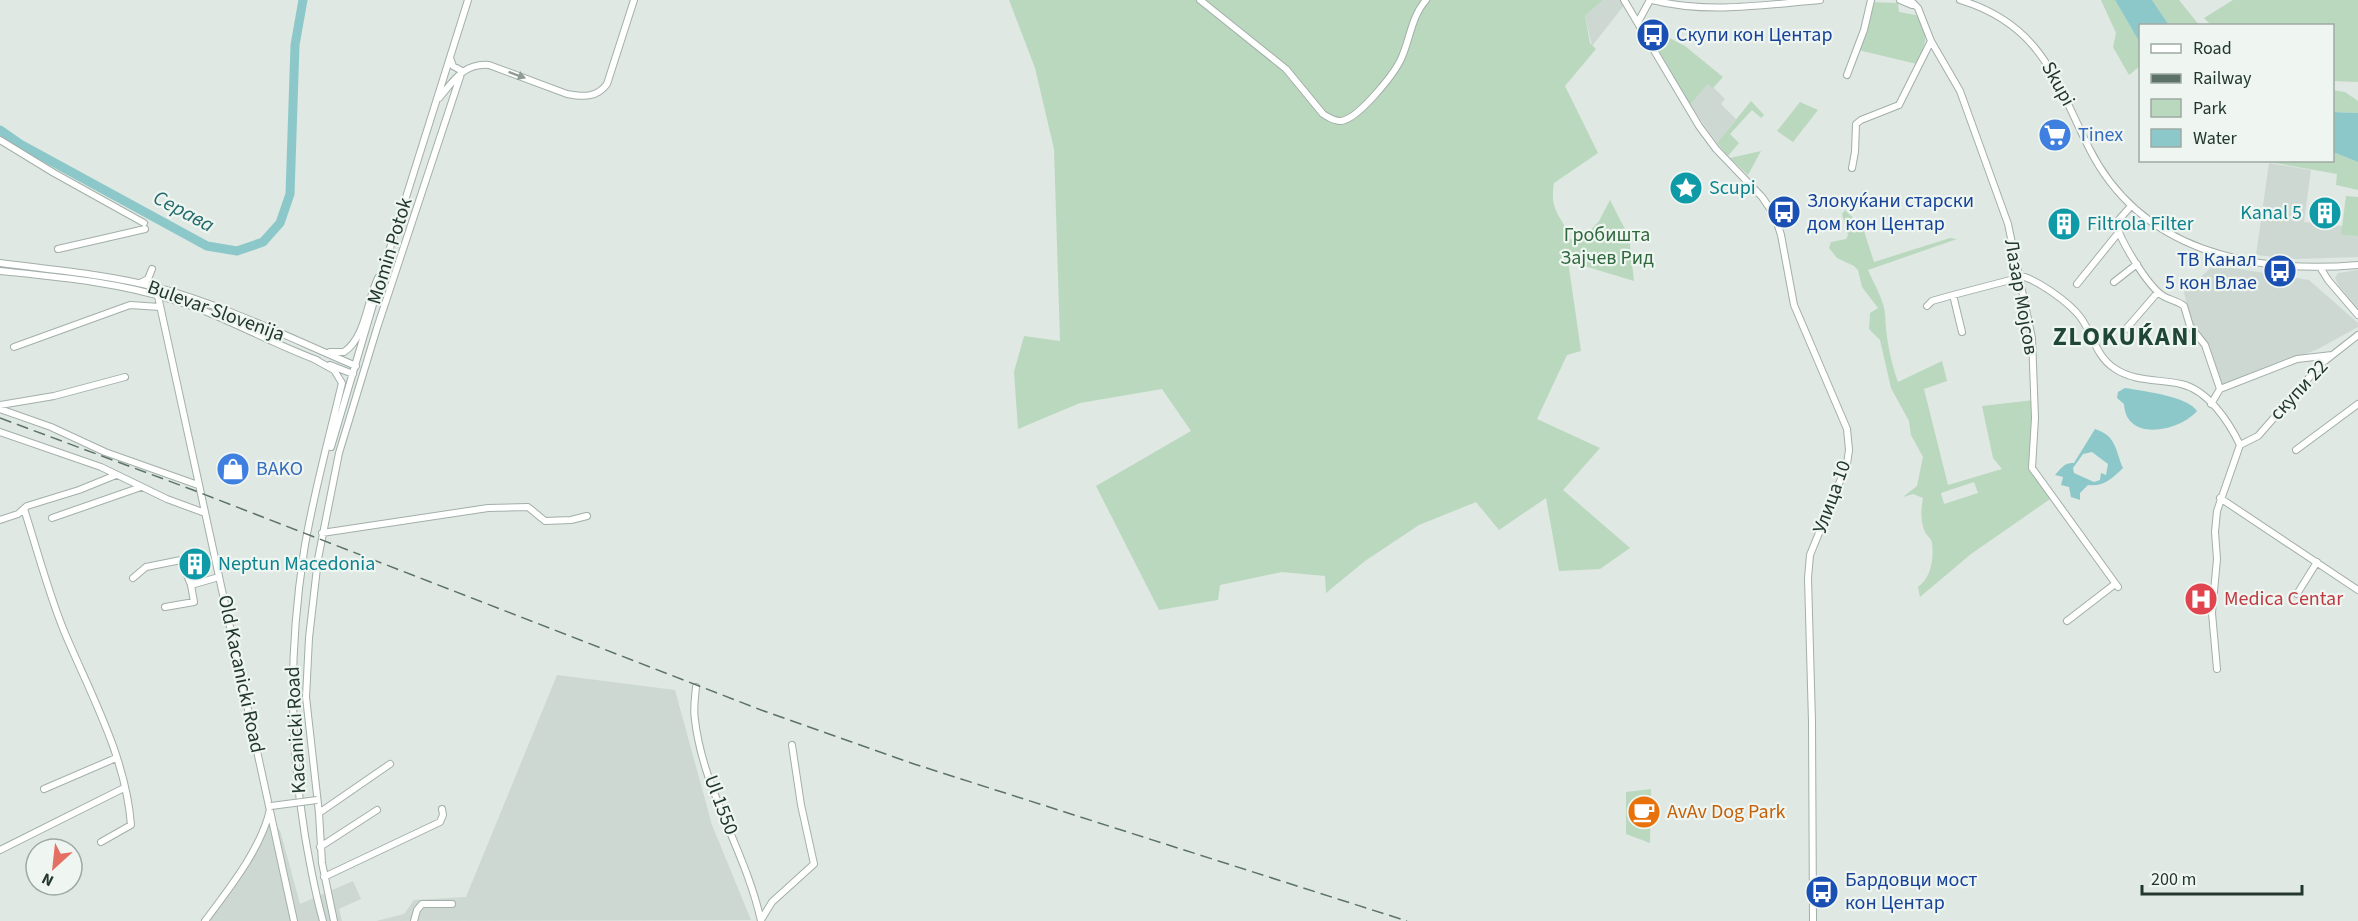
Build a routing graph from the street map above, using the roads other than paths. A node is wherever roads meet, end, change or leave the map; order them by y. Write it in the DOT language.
graph roads {
  1 [pos="468,0"];
  2 [pos="634,0"];
  3 [pos="1200,0"];
  4 [pos="1426,0"];
  5 [pos="1624,0"];
  6 [pos="1651,0"];
  7 [pos="1706,0"];
  8 [pos="1820,0"];
  9 [pos="1871,0"];
  10 [pos="1900,0"];
  11 [pos="1910,0"];
  12 [pos="1918,0"];
  13 [pos="1960,0"];
  14 [pos="1784,2"];
  15 [pos="1750,3"];
  16 [pos="1759,3"];
  17 [pos="1918,8"];
  18 [pos="1707,9"];
  19 [pos="1638,22"];
  20 [pos="1931,41"];
  21 [pos="450,58"];
  22 [pos="462,71"];
  23 [pos="1847,75"];
  24 [pos="436,100"];
  25 [pos="0,140"];
  26 [pos="1852,168"];
  27 [pos="2131,206"];
  28 [pos="2119,232"];
  29 [pos="58,249"];
  30 [pos="0,263"];
  31 [pos="385,264"];
  32 [pos="2137,264"];
  33 [pos="2358,266"];
  34 [pos="2320,267"];
  35 [pos="153,269"];
  36 [pos="0,270"];
  37 [pos="2018,276"];
  38 [pos="2114,282"];
  39 [pos="140,284"];
  40 [pos="2077,284"];
  41 [pos="156,287"];
  42 [pos="2158,292"];
  43 [pos="157,295"];
  44 [pos="1953,295"];
  45 [pos="175,300"];
  46 [pos="1927,306"];
  47 [pos="160,307"];
  48 [pos="221,309"];
  49 [pos="162,315"];
  50 [pos="2358,315"];
  51 [pos="2126,329"];
  52 [pos="1962,332"];
  53 [pos="2358,335"];
  54 [pos="14,347"];
  55 [pos="2332,355"];
  56 [pos="314,359"];
  57 [pos="356,366"];
  58 [pos="353,374"];
  59 [pos="125,377"];
  60 [pos="2220,389"];
  61 [pos="2211,404"];
  62 [pos="2358,404"];
  63 [pos="0,407"];
  64 [pos="0,432"];
  65 [pos="2240,445"];
  66 [pos="2296,450"];
  67 [pos="116,475"];
  68 [pos="198,485"];
  69 [pos="141,487"];
  70 [pos="2220,498"];
  71 [pos="314,502"];
  72 [pos="24,509"];
  73 [pos="205,513"];
  74 [pos="587,516"];
  75 [pos="52,518"];
  76 [pos="0,520"];
  77 [pos="322,533"];
  78 [pos="2317,561"];
  79 [pos="219,577"];
  80 [pos="133,578"];
  81 [pos="191,585"];
  82 [pos="2358,590"];
  83 [pos="2297,594"];
  84 [pos="165,607"];
  85 [pos="2067,621"];
  86 [pos="2217,669"];
  87 [pos="696,687"];
  88 [pos="792,745"];
  89 [pos="116,758"];
  90 [pos="390,764"];
  91 [pos="124,788"];
  92 [pos="44,789"];
  93 [pos="317,800"];
  94 [pos="271,806"];
  95 [pos="442,809"];
  96 [pos="377,810"];
  97 [pos="319,813"];
  98 [pos="101,842"];
  99 [pos="320,847"];
  100 [pos="0,850"];
  101 [pos="324,877"];
  102 [pos="452,904"];
  103 [pos="205,921"];
  104 [pos="294,921"];
  105 [pos="323,921"];
  106 [pos="334,921"];
  107 [pos="414,921"];
  108 [pos="761,921"];
  109 [pos="1813,921"];
  1 -- 21 [label="street, Momin Potok"];
  22 -- 2 [label="street, one-way"];
  3 -- 4 [label="street"];
  5 -- 19 [label="street, Улица 10"];
  6 -- 18 [label="street"];
  6 -- 19 [label="street"];
  7 -- 18 [label="street"];
  8 -- 14 [label="street"];
  9 -- 23 [label="street"];
  10 -- 17 [label="street"];
  11 -- 17 [label="street, Лазар Мојсов"];
  12 -- 17 [label="street"];
  13 -- 27 [label="street, Skupi"];
  14 -- 16 [label="street"];
  15 -- 16 [label="street"];
  15 -- 18 [label="street"];
  17 -- 20 [label="street, Лазар Мојсов"];
  19 -- 109 [label="street, Улица 10"];
  20 -- 26 [label="street"];
  20 -- 37 [label="street, Лазар Мојсов"];
  21 -- 22 [label="street"];
  21 -- 24 [label="street, Momin Potok"];
  22 -- 24 [label="street"];
  22 -- 77 [label="street"];
  24 -- 31 [label="street, Momin Potok"];
  25 -- 29 [label="street"];
  27 -- 28 [label="street"];
  27 -- 34 [label="street, Skupi"];
  28 -- 32 [label="street"];
  28 -- 40 [label="street"];
  30 -- 39 [label="street, Bulevar Slovenija"];
  31 -- 48 [label="street"];
  31 -- 57 [label="street, Momin Potok"];
  32 -- 38 [label="street"];
  32 -- 42 [label="street"];
  33 -- 34 [label="street, Skupi"];
  34 -- 50 [label="street"];
  35 -- 39 [label="street"];
  36 -- 43 [label="street, Bulevar Slovenija"];
  37 -- 44 [label="street"];
  37 -- 61 [label="street"];
  37 -- 85 [label="street, Лазар Мојсов"];
  39 -- 41 [label="street, Bulevar Slovenija"];
  41 -- 43 [label="street, Old Kacanicki Road"];
  41 -- 48 [label="street, Bulevar Slovenija"];
  42 -- 51 [label="street"];
  42 -- 60 [label="street"];
  43 -- 45 [label="street, Bulevar Slovenija"];
  43 -- 47 [label="street, Old Kacanicki Road"];
  44 -- 46 [label="street"];
  44 -- 52 [label="street"];
  45 -- 49 [label="street"];
  45 -- 56 [label="street, Bulevar Slovenija"];
  47 -- 49 [label="street, Old Kacanicki Road"];
  47 -- 54 [label="street"];
  48 -- 57 [label="street, Bulevar Slovenija"];
  49 -- 68 [label="street, Old Kacanicki Road"];
  53 -- 55 [label="street, скупи 22"];
  55 -- 60 [label="street"];
  55 -- 65 [label="street, скупи 22"];
  56 -- 58 [label="street, Bulevar Slovenija"];
  56 -- 71 [label="street"];
  57 -- 58 [label="street, Momin Potok"];
  58 -- 71 [label="street, Momin Potok"];
  59 -- 63 [label="street"];
  60 -- 61 [label="street"];
  61 -- 65 [label="street"];
  62 -- 66 [label="street"];
  63 -- 68 [label="street"];
  64 -- 67 [label="street"];
  65 -- 70 [label="street"];
  67 -- 69 [label="street"];
  67 -- 72 [label="street"];
  68 -- 73 [label="street, Old Kacanicki Road"];
  69 -- 73 [label="street"];
  69 -- 75 [label="street"];
  70 -- 78 [label="street"];
  70 -- 86 [label="street"];
  71 -- 105 [label="street, Kacanicki Road"];
  72 -- 76 [label="street"];
  72 -- 89 [label="street"];
  73 -- 79 [label="street, Old Kacanicki Road"];
  74 -- 77 [label="street"];
  77 -- 93 [label="street"];
  78 -- 82 [label="street"];
  78 -- 83 [label="street"];
  79 -- 81 [label="street"];
  79 -- 94 [label="street, Old Kacanicki Road"];
  80 -- 81 [label="street"];
  81 -- 84 [label="street"];
  87 -- 108 [label="street, Ul 1550"];
  88 -- 108 [label="street"];
  89 -- 91 [label="street"];
  89 -- 92 [label="street"];
  90 -- 97 [label="street"];
  91 -- 98 [label="street"];
  91 -- 100 [label="street"];
  93 -- 94 [label="street, bridge"];
  93 -- 97 [label="street"];
  94 -- 103 [label="street"];
  94 -- 104 [label="street, Old Kacanicki Road"];
  95 -- 101 [label="street"];
  96 -- 99 [label="street"];
  97 -- 99 [label="street"];
  99 -- 101 [label="street"];
  101 -- 106 [label="street"];
  102 -- 107 [label="street"];
}
